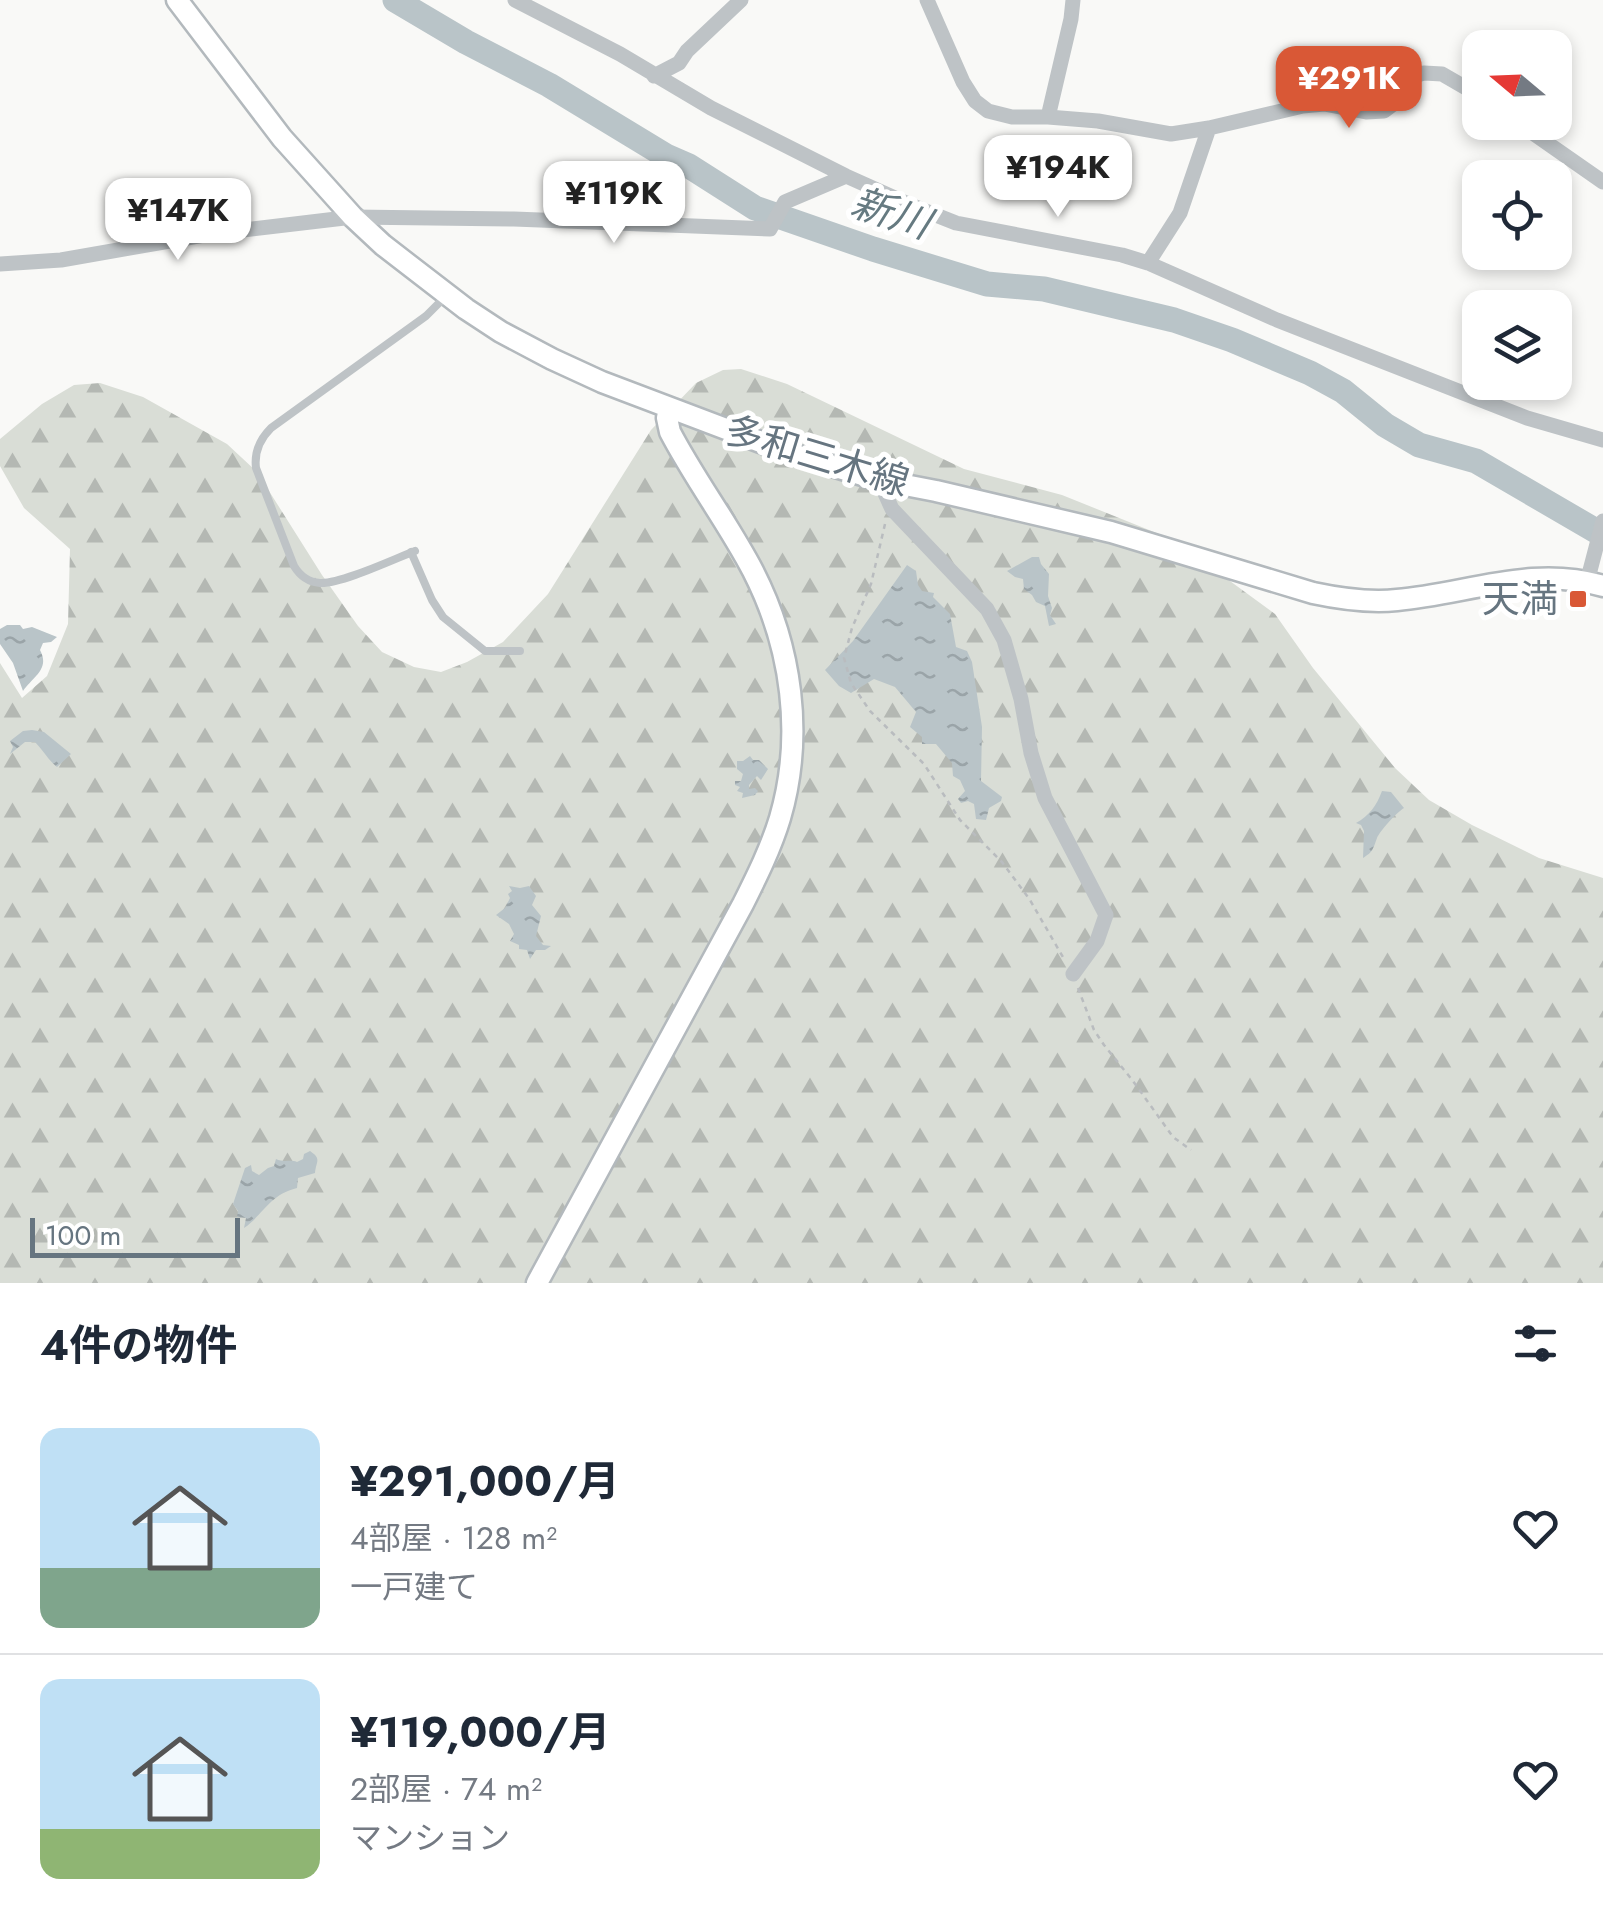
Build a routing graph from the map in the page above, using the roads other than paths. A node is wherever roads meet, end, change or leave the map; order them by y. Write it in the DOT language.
graph roads {
  1 [pos="177,0"];
  2 [pos="515,0"];
  3 [pos="740,0"];
  4 [pos="927,0"];
  5 [pos="1073,0"];
  6 [pos="654,76"];
  7 [pos="1462,86"];
  8 [pos="1048,117"];
  9 [pos="1210,128"];
  10 [pos="1543,140"];
  11 [pos="846,176"];
  12 [pos="1603,182"];
  13 [pos="353,217"];
  14 [pos="1148,263"];
  15 [pos="0,264"];
  16 [pos="447,295"];
  17 [pos="669,408"];
  18 [pos="1603,440"];
  19 [pos="879,480"];
  20 [pos="1603,521"];
  21 [pos="1595,584"];
  22 [pos="520,652"];
  23 [pos="1073,974"];
  24 [pos="537,1283"];
  1 -- 13 [label="main road, 多和三木線"];
  2 -- 6 [label="street"];
  3 -- 6 [label="street"];
  4 -- 8 [label="street"];
  5 -- 8 [label="street"];
  6 -- 11 [label="street"];
  7 -- 9 [label="street"];
  8 -- 9 [label="street"];
  9 -- 14 [label="street"];
  10 -- 12 [label="street"];
  11 -- 13 [label="street"];
  11 -- 14 [label="street"];
  13 -- 15 [label="street"];
  13 -- 16 [label="main road, 多和三木線"];
  14 -- 18 [label="street"];
  16 -- 17 [label="main road, 多和三木線"];
  16 -- 22 [label="lane"];
  17 -- 19 [label="main road, 多和三木線"];
  17 -- 24 [label="main road"];
  19 -- 21 [label="main road, 多和三木線"];
  19 -- 23 [label="street"];
  20 -- 21 [label="street"];
}
